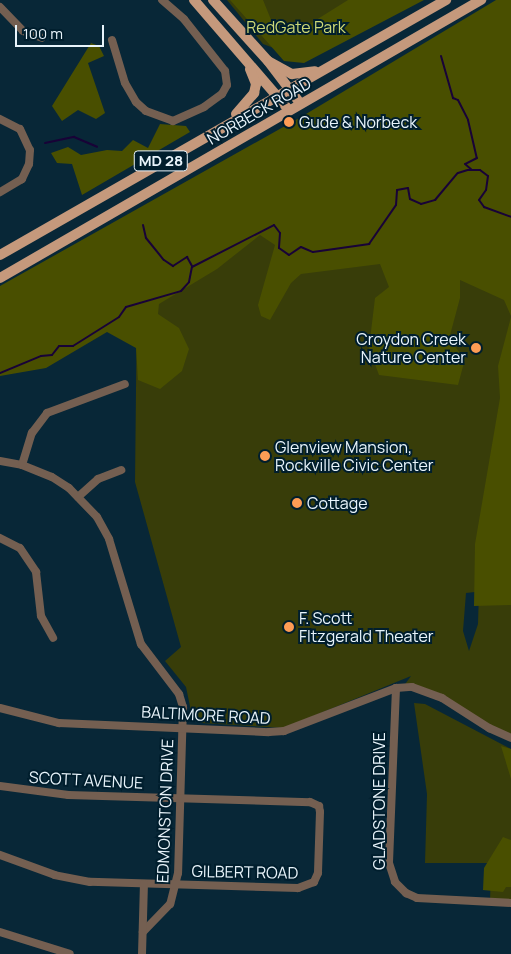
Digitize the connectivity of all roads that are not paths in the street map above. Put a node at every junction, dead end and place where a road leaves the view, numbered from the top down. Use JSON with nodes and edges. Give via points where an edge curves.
{"nodes":[{"id":1,"x":162,"y":0,"type":"edge"},
{"id":2,"x":194,"y":0,"type":"edge"},
{"id":3,"x":213,"y":0,"type":"edge"},
{"id":4,"x":446,"y":0,"type":"edge"},
{"id":5,"x":481,"y":0,"type":"edge"},
{"id":6,"x":0,"y":7,"type":"edge"},
{"id":7,"x":42,"y":38,"type":"dead end"},
{"id":8,"x":112,"y":40,"type":"dead end"},
{"id":9,"x":241,"y":54,"type":"junction"},
{"id":10,"x":268,"y":61,"type":"junction"},
{"id":11,"x":323,"y":70,"type":"junction"},
{"id":12,"x":289,"y":89,"type":"junction"},
{"id":13,"x":277,"y":96,"type":"junction"},
{"id":14,"x":300,"y":103,"type":"junction"},
{"id":15,"x":289,"y":110,"type":"junction"},
{"id":16,"x":0,"y":119,"type":"edge"},
{"id":17,"x":220,"y":127,"type":"junction"},
{"id":18,"x":0,"y":192,"type":"edge"},
{"id":19,"x":0,"y":255,"type":"edge"},
{"id":20,"x":0,"y":278,"type":"edge"},
{"id":21,"x":125,"y":384,"type":"dead end"},
{"id":22,"x":0,"y":461,"type":"edge"},
{"id":23,"x":22,"y":465,"type":"junction"},
{"id":24,"x":121,"y":470,"type":"dead end"},
{"id":25,"x":78,"y":497,"type":"junction"},
{"id":26,"x":0,"y":538,"type":"edge"},
{"id":27,"x":53,"y":638,"type":"dead end"},
{"id":28,"x":396,"y":688,"type":"junction"},
{"id":29,"x":0,"y":708,"type":"edge"},
{"id":30,"x":182,"y":726,"type":"junction"},
{"id":31,"x":511,"y":738,"type":"edge"},
{"id":32,"x":0,"y":786,"type":"edge"},
{"id":33,"x":181,"y":799,"type":"junction"},
{"id":34,"x":0,"y":855,"type":"edge"},
{"id":35,"x":314,"y":882,"type":"joint"},
{"id":36,"x":144,"y":884,"type":"junction"},
{"id":37,"x":177,"y":884,"type":"junction"},
{"id":38,"x":511,"y":903,"type":"edge"},
{"id":39,"x":0,"y":932,"type":"edge"},
{"id":40,"x":143,"y":932,"type":"junction"},
{"id":41,"x":70,"y":954,"type":"edge"},
{"id":42,"x":142,"y":954,"type":"edge"}],
"edges":[{"from":1,"to":8,"type":"street","via":[[184,19],[225,72],[226,85],[222,94],[204,107],[173,121],[146,111],[136,102],[125,83]]},
{"from":2,"to":9,"type":"main road"},
{"from":3,"to":10,"type":"main road"},
{"from":4,"to":11,"type":"main road","name":"NORBECK ROAD","number":"MD 28"},
{"from":5,"to":14,"type":"main road","name":"NORBECK ROAD","number":"MD 28"},
{"from":6,"to":7,"type":"street","via":[[23,31]]},
{"from":9,"to":13,"type":"main road"},
{"from":9,"to":17,"type":"main road","via":[[254,76],[256,88],[250,101]]},
{"from":10,"to":11,"type":"main road","via":[[292,74]]},
{"from":10,"to":12,"type":"main road"},
{"from":11,"to":12,"type":"main road","name":"NORBECK ROAD","number":"MD 28"},
{"from":12,"to":13,"type":"main road","name":"NORBECK ROAD","number":"MD 28"},
{"from":12,"to":14,"type":"main road"},
{"from":13,"to":15,"type":"main road"},
{"from":13,"to":17,"type":"main road","name":"NORBECK ROAD","number":"MD 28"},
{"from":14,"to":15,"type":"main road","name":"NORBECK ROAD","number":"MD 28"},
{"from":15,"to":20,"type":"main road","name":"NORBECK ROAD","number":"MD 28"},
{"from":16,"to":18,"type":"street","via":[[15,125],[26,139],[30,164],[22,179]]},
{"from":17,"to":19,"type":"main road","name":"NORBECK ROAD","number":"MD 28"},
{"from":21,"to":23,"type":"street","via":[[47,413],[32,433]]},
{"from":22,"to":23,"type":"street","name":"EDMONSTON DRIVE"},
{"from":23,"to":25,"type":"street","name":"EDMONSTON DRIVE","via":[[52,477]]},
{"from":24,"to":25,"type":"street","via":[[98,479]]},
{"from":25,"to":30,"type":"street","name":"EDMONSTON DRIVE","via":[[97,517],[109,539],[141,644],[180,694]]},
{"from":26,"to":27,"type":"street","via":[[20,548],[36,572],[41,616]]},
{"from":28,"to":30,"type":"street","name":"BALTIMORE ROAD","via":[[284,731]]},
{"from":28,"to":31,"type":"street","name":"BALTIMORE ROAD","via":[[426,690]]},
{"from":28,"to":38,"type":"street","name":"GLADSTONE DRIVE","via":[[390,863],[395,882],[417,898]]},
{"from":29,"to":30,"type":"street","name":"BALTIMORE ROAD","via":[[60,723]]},
{"from":30,"to":33,"type":"street","name":"EDMONSTON DRIVE"},
{"from":32,"to":33,"type":"street","name":"SCOTT AVENUE","via":[[60,795]]},
{"from":33,"to":35,"type":"street","name":"SCOTT AVENUE","via":[[310,802],[319,806],[318,873]]},
{"from":33,"to":37,"type":"street","name":"EDMONSTON DRIVE"},
{"from":34,"to":36,"type":"street","name":"GILBERT ROAD","via":[[73,880]]},
{"from":35,"to":37,"type":"street","name":"GILBERT ROAD","via":[[298,888]]},
{"from":36,"to":37,"type":"street","name":"GILBERT ROAD"},
{"from":36,"to":40,"type":"street","name":"EDMONSTON DRIVE"},
{"from":37,"to":40,"type":"street","name":"EDMONSTON DRIVE","via":[[170,904]]},
{"from":39,"to":41,"type":"street"},
{"from":40,"to":42,"type":"street","name":"EDMONSTON DRIVE"}]}
